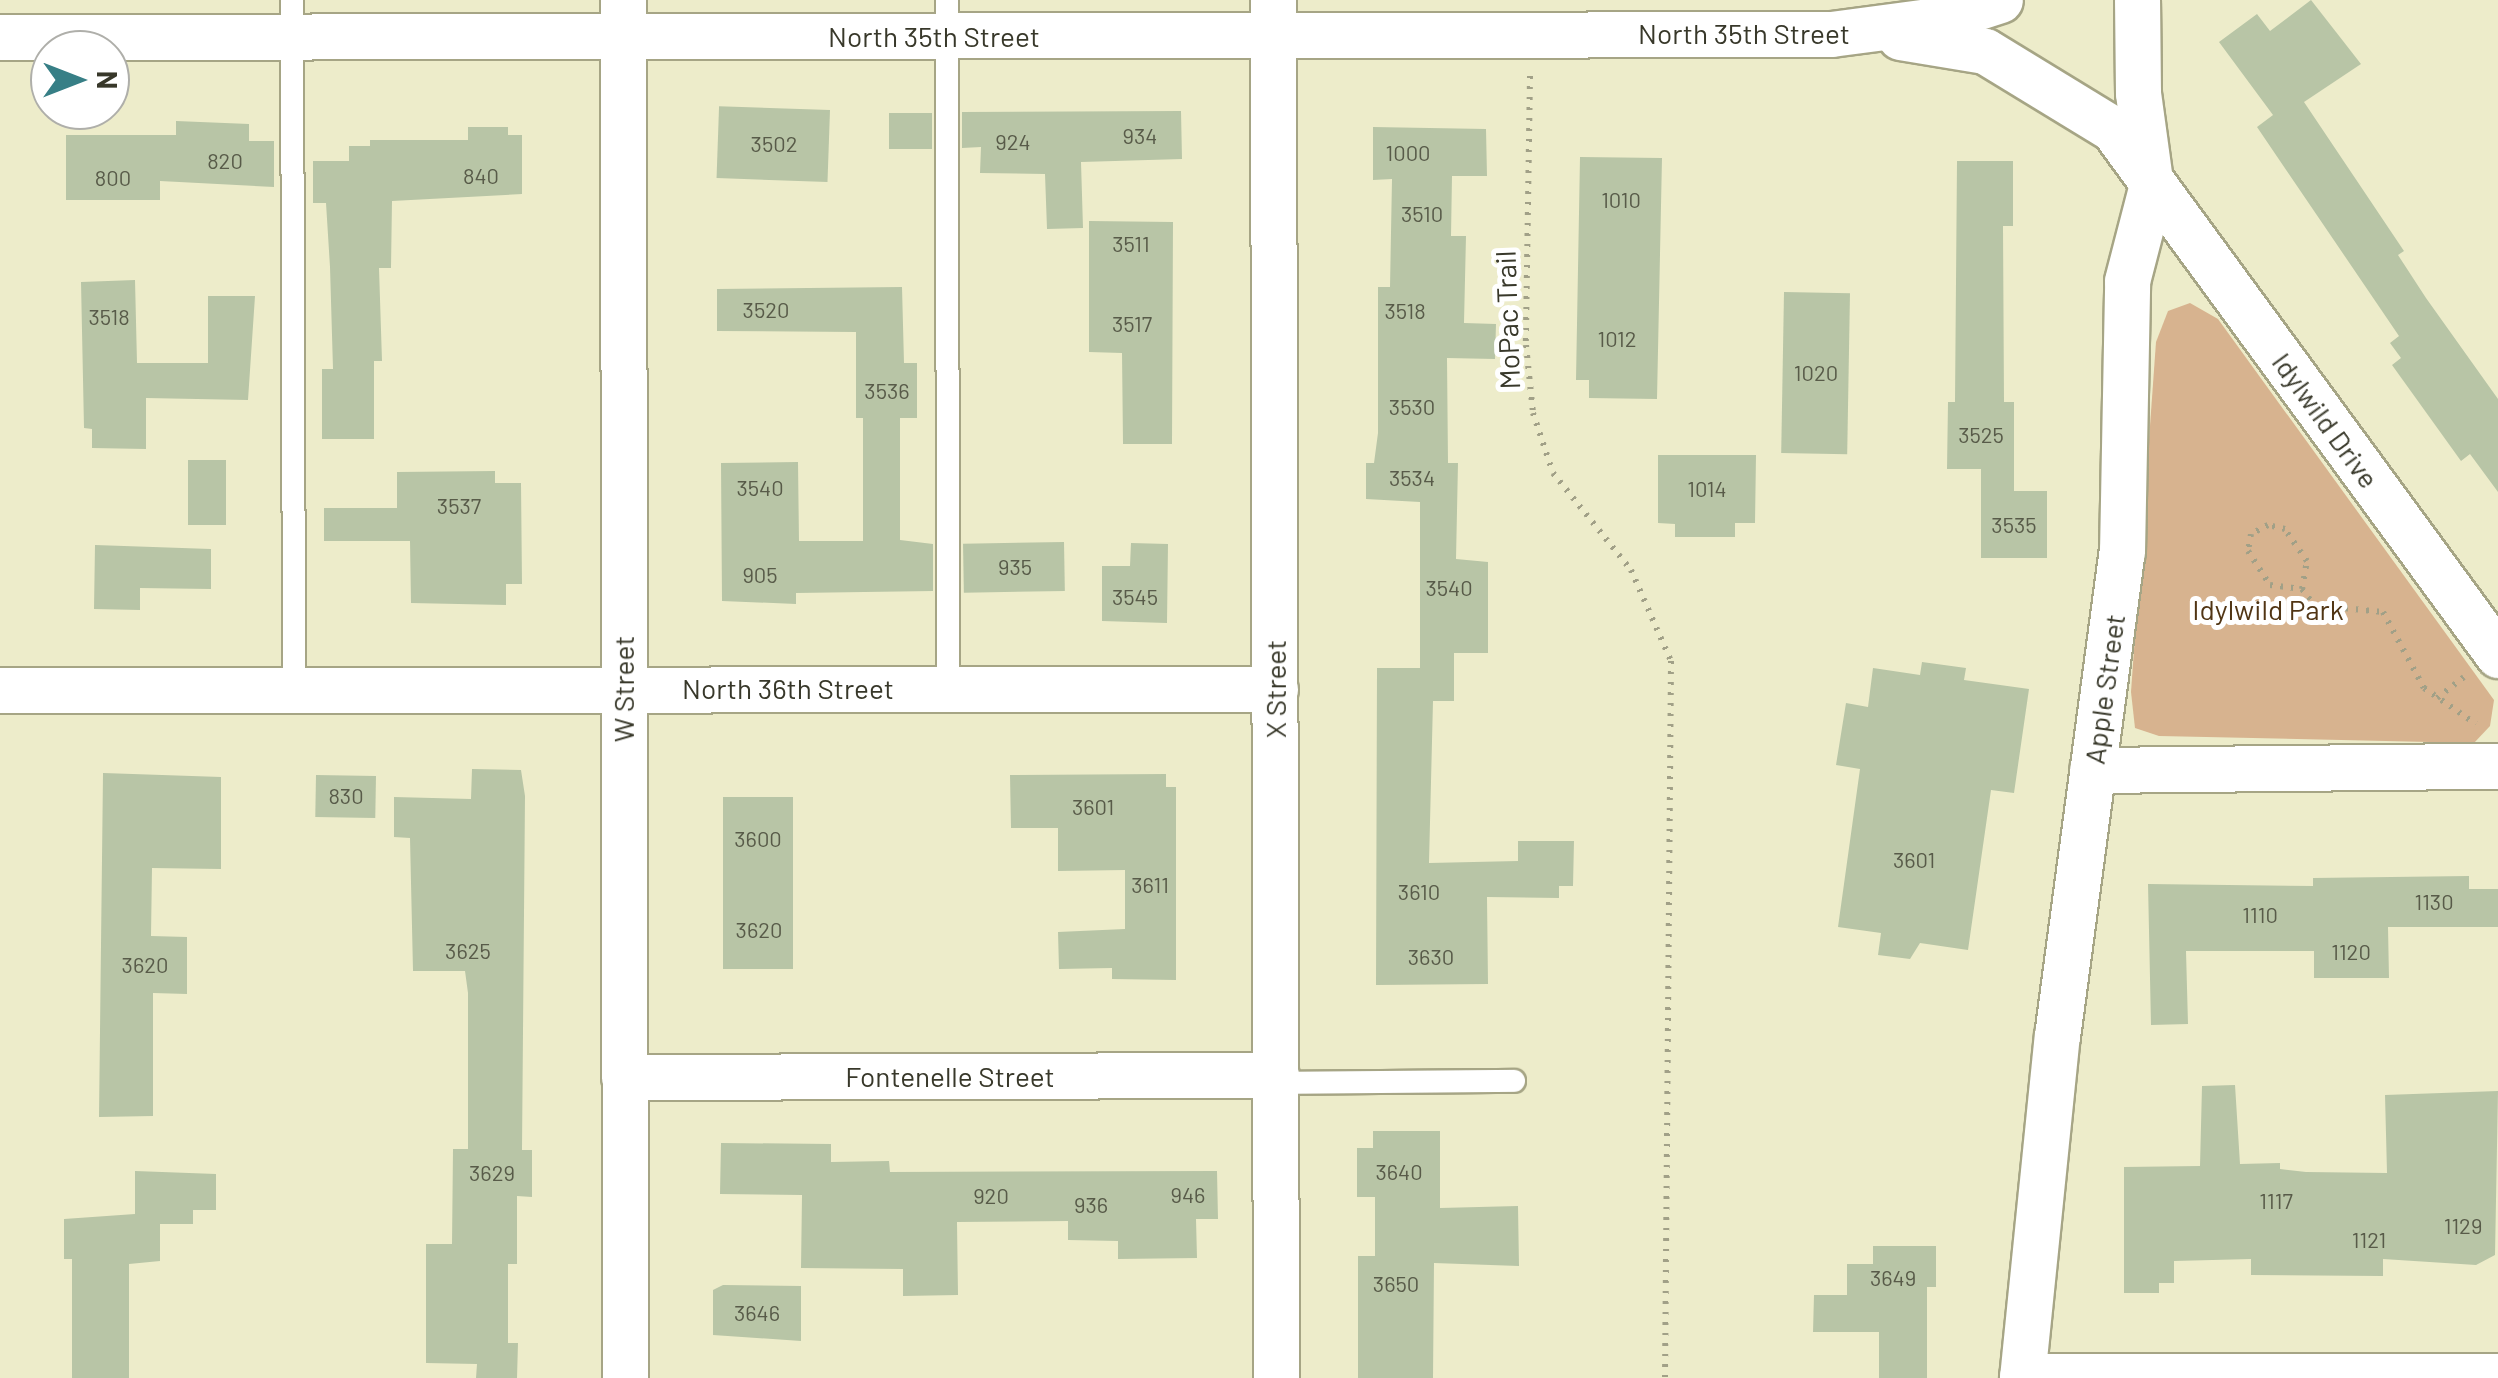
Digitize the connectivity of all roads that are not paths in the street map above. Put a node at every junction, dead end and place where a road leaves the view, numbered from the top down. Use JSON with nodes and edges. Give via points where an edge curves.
{"nodes":[{"id":1,"x":2000,"y":0,"type":"edge"},
{"id":2,"x":2137,"y":0,"type":"edge"},
{"id":3,"x":623,"y":18,"type":"edge"},
{"id":4,"x":947,"y":18,"type":"edge"},
{"id":5,"x":1273,"y":18,"type":"edge"},
{"id":6,"x":292,"y":19,"type":"edge"},
{"id":7,"x":1869,"y":32,"type":"junction"},
{"id":8,"x":0,"y":37,"type":"edge"},
{"id":9,"x":2152,"y":188,"type":"junction"},
{"id":10,"x":2487,"y":661,"type":"edge"},
{"id":11,"x":294,"y":687,"type":"junction"},
{"id":12,"x":623,"y":688,"type":"junction"},
{"id":13,"x":948,"y":688,"type":"junction"},
{"id":14,"x":1275,"y":689,"type":"junction"},
{"id":15,"x":0,"y":690,"type":"edge"},
{"id":16,"x":2494,"y":750,"type":"edge"},
{"id":17,"x":2092,"y":770,"type":"junction"},
{"id":18,"x":624,"y":1077,"type":"junction"},
{"id":19,"x":1276,"y":1079,"type":"junction"},
{"id":20,"x":1514,"y":1081,"type":"dead end"},
{"id":21,"x":2498,"y":1376,"type":"edge"},
{"id":22,"x":2022,"y":1377,"type":"edge"},
{"id":23,"x":625,"y":1378,"type":"edge"},
{"id":24,"x":1276,"y":1378,"type":"edge"}],
"edges":[{"from":1,"to":7,"type":"street","name":"North 35th Street"},
{"from":2,"to":9,"type":"street","name":"Apple Street","via":[[2138,93]]},
{"from":3,"to":4,"type":"street","name":"North 35th Street"},
{"from":3,"to":6,"type":"street","name":"North 35th Street"},
{"from":3,"to":12,"type":"street","name":"W Street"},
{"from":4,"to":5,"type":"street","name":"North 35th Street"},
{"from":4,"to":13,"type":"lane"},
{"from":5,"to":7,"type":"street","name":"North 35th Street"},
{"from":5,"to":14,"type":"street","name":"X Street"},
{"from":6,"to":8,"type":"street","name":"North 35th Street"},
{"from":6,"to":11,"type":"lane"},
{"from":7,"to":9,"type":"street","name":"North 35th Street","via":[[1985,51],[2020,69],[2113,129]]},
{"from":9,"to":10,"type":"street","name":"Idylwild Drive"},
{"from":9,"to":17,"type":"street","name":"Apple Street","via":[[2127,281],[2122,552]]},
{"from":11,"to":12,"type":"street","name":"North 36th Street"},
{"from":11,"to":15,"type":"street","name":"North 36th Street"},
{"from":12,"to":13,"type":"street","name":"North 36th Street"},
{"from":12,"to":18,"type":"street","name":"W Street"},
{"from":13,"to":14,"type":"street","name":"North 36th Street"},
{"from":14,"to":19,"type":"street","name":"X Street"},
{"from":16,"to":17,"type":"street"},
{"from":17,"to":22,"type":"street","name":"Apple Street","via":[[2056,1036]]},
{"from":18,"to":19,"type":"street","name":"Fontenelle Street"},
{"from":18,"to":23,"type":"street","name":"W Street"},
{"from":19,"to":20,"type":"lane"},
{"from":19,"to":24,"type":"street","name":"X Street"},
{"from":21,"to":22,"type":"street"}]}
